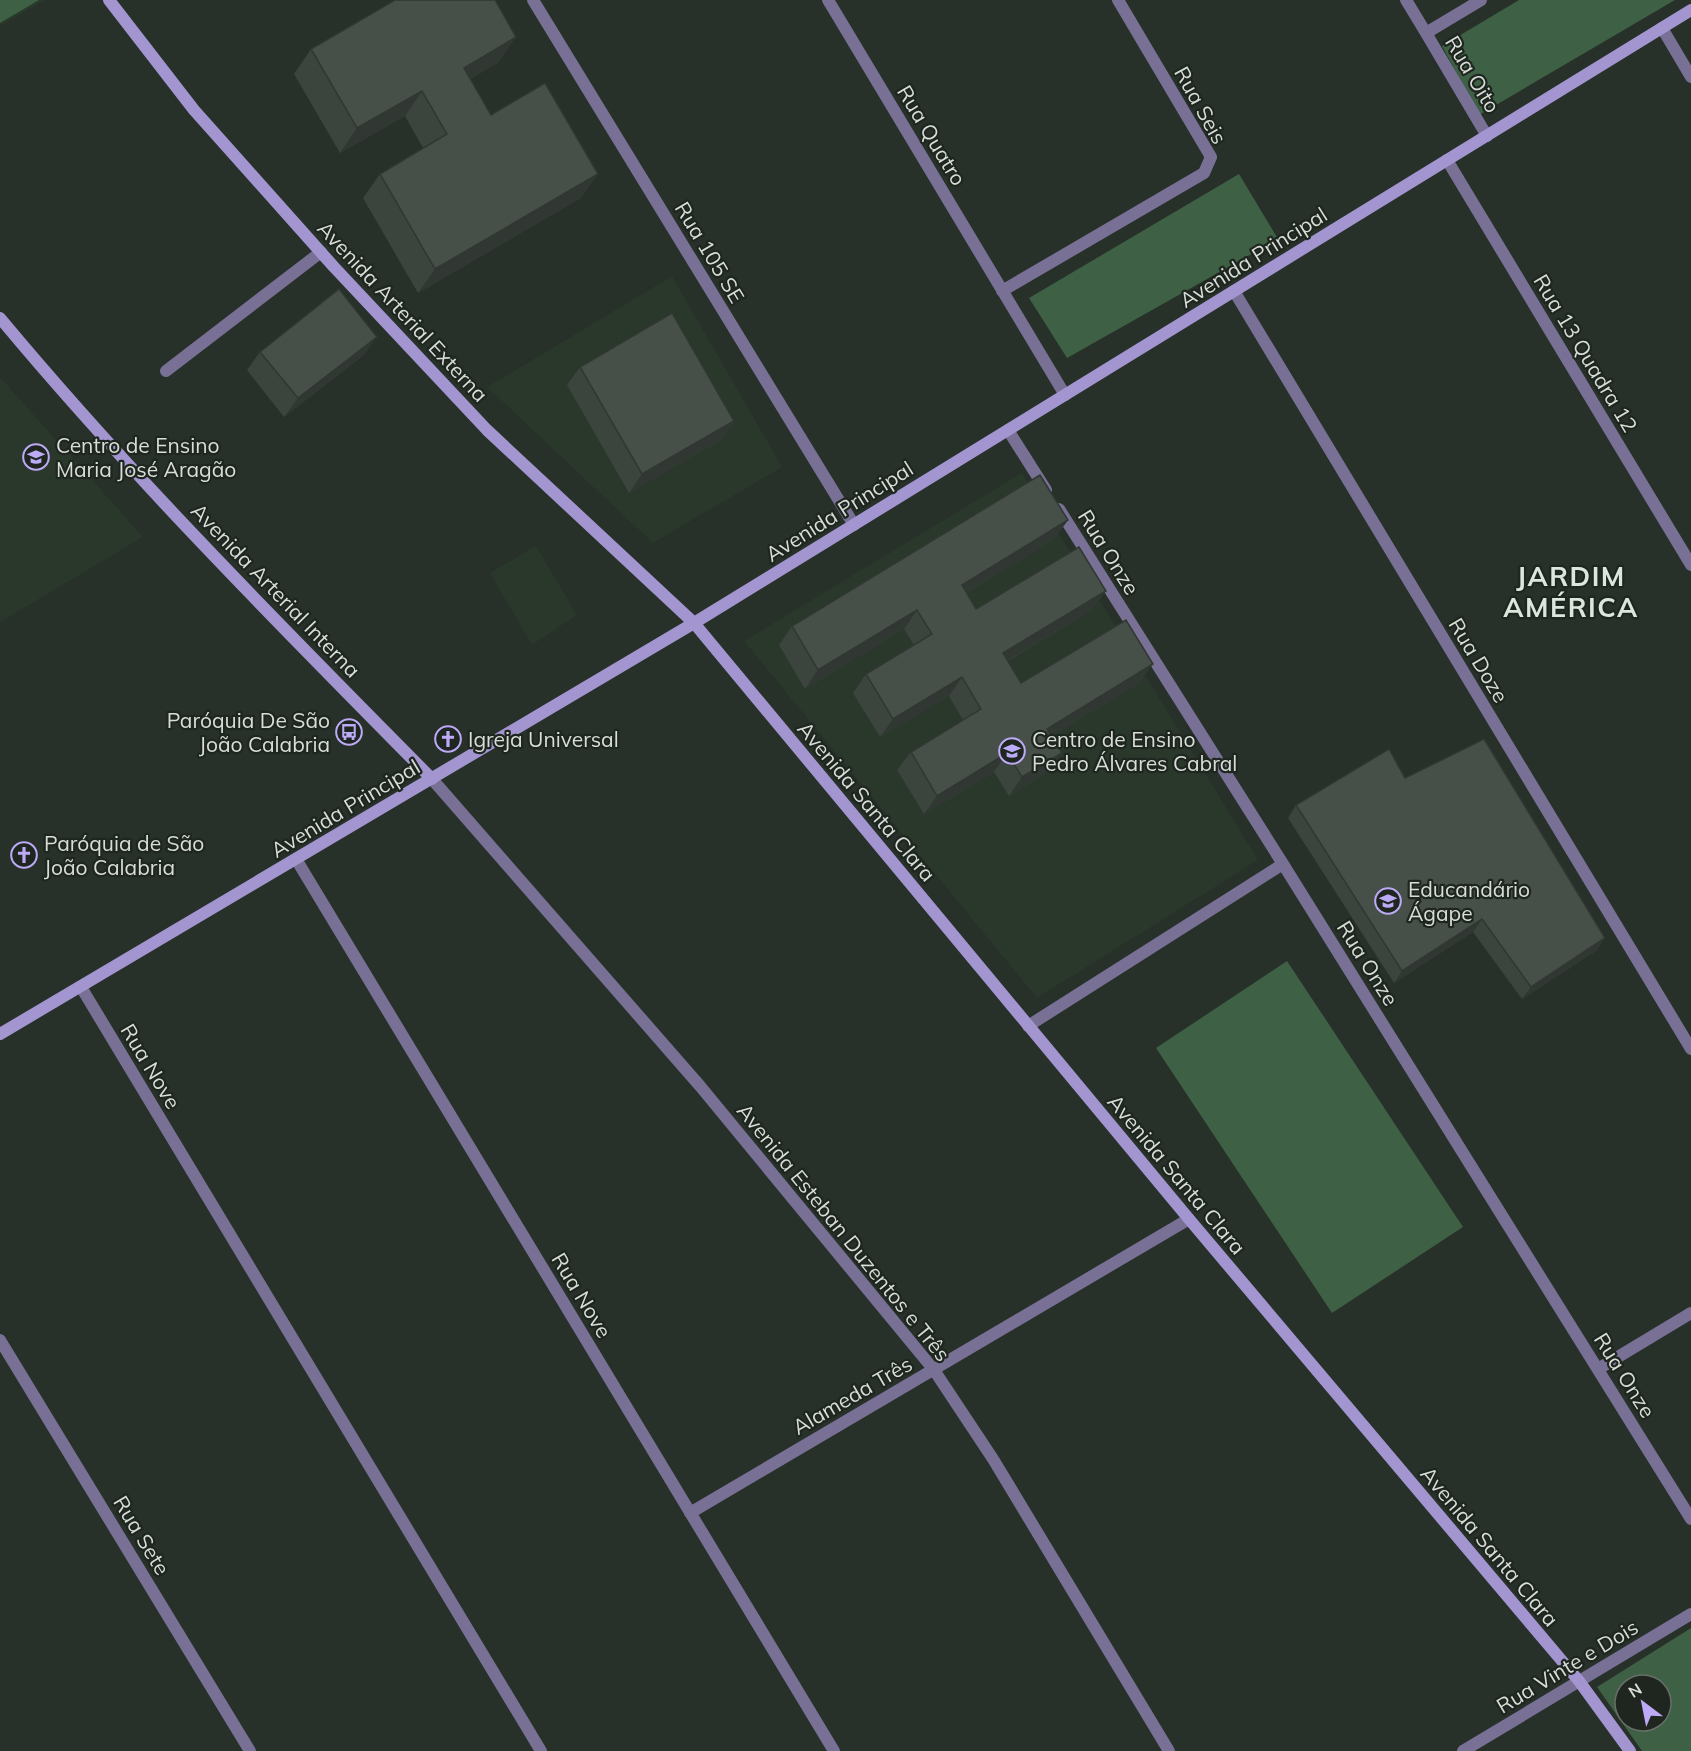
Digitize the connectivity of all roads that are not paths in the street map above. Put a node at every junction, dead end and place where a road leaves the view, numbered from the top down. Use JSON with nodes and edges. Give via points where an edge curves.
{"nodes":[{"id":1,"x":109,"y":0,"type":"edge"},
{"id":2,"x":533,"y":0,"type":"edge"},
{"id":3,"x":828,"y":0,"type":"edge"},
{"id":4,"x":1118,"y":0,"type":"edge"},
{"id":5,"x":1406,"y":0,"type":"edge"},
{"id":6,"x":1481,"y":0,"type":"edge"},
{"id":7,"x":1691,"y":10,"type":"edge"},
{"id":8,"x":1662,"y":28,"type":"junction"},
{"id":9,"x":1426,"y":33,"type":"junction"},
{"id":10,"x":1691,"y":77,"type":"edge"},
{"id":11,"x":1487,"y":136,"type":"junction"},
{"id":12,"x":1447,"y":160,"type":"junction"},
{"id":13,"x":321,"y":252,"type":"junction"},
{"id":14,"x":1002,"y":291,"type":"junction"},
{"id":15,"x":1234,"y":291,"type":"junction"},
{"id":16,"x":0,"y":318,"type":"edge"},
{"id":17,"x":166,"y":371,"type":"dead end"},
{"id":18,"x":1065,"y":395,"type":"junction"},
{"id":19,"x":1008,"y":430,"type":"junction"},
{"id":20,"x":854,"y":525,"type":"junction"},
{"id":21,"x":1691,"y":565,"type":"edge"},
{"id":22,"x":694,"y":623,"type":"junction"},
{"id":23,"x":432,"y":779,"type":"junction"},
{"id":24,"x":296,"y":860,"type":"junction"},
{"id":25,"x":1283,"y":864,"type":"junction"},
{"id":26,"x":81,"y":987,"type":"junction"},
{"id":27,"x":1028,"y":1026,"type":"junction"},
{"id":28,"x":0,"y":1034,"type":"edge"},
{"id":29,"x":1691,"y":1049,"type":"edge"},
{"id":30,"x":1189,"y":1220,"type":"junction"},
{"id":31,"x":1691,"y":1313,"type":"edge"},
{"id":32,"x":0,"y":1340,"type":"edge"},
{"id":33,"x":1598,"y":1369,"type":"junction"},
{"id":34,"x":933,"y":1370,"type":"junction"},
{"id":35,"x":690,"y":1513,"type":"junction"},
{"id":36,"x":1691,"y":1519,"type":"edge"},
{"id":37,"x":1691,"y":1614,"type":"edge"},
{"id":38,"x":1580,"y":1681,"type":"junction"},
{"id":39,"x":250,"y":1751,"type":"edge"},
{"id":40,"x":541,"y":1751,"type":"edge"},
{"id":41,"x":834,"y":1751,"type":"edge"},
{"id":42,"x":1169,"y":1751,"type":"edge"},
{"id":43,"x":1463,"y":1751,"type":"edge"},
{"id":44,"x":1630,"y":1751,"type":"edge"}],
"edges":[{"from":1,"to":13,"type":"main road","name":"Avenida Arterial Externa","via":[[194,110]]},
{"from":2,"to":20,"type":"street","name":"Rua 105 SE"},
{"from":3,"to":14,"type":"street","name":"Rua Quatro"},
{"from":4,"to":14,"type":"street","name":"Rua Seis","via":[[1211,157],[1204,173]]},
{"from":5,"to":9,"type":"street","name":"Rua Oito"},
{"from":6,"to":9,"type":"street","name":"Rua Oito"},
{"from":7,"to":8,"type":"main road","name":"Avenida Principal"},
{"from":8,"to":10,"type":"street"},
{"from":8,"to":11,"type":"main road","name":"Avenida Principal"},
{"from":9,"to":11,"type":"street","name":"Rua Oito"},
{"from":11,"to":12,"type":"main road","name":"Avenida Principal"},
{"from":12,"to":15,"type":"main road","name":"Avenida Principal"},
{"from":12,"to":21,"type":"street","name":"Rua 13 Quadra 12"},
{"from":13,"to":17,"type":"street"},
{"from":13,"to":22,"type":"main road","name":"Avenida Arterial Externa","via":[[487,430]]},
{"from":14,"to":18,"type":"street","name":"Rua Quatro"},
{"from":15,"to":18,"type":"main road","name":"Avenida Principal"},
{"from":15,"to":29,"type":"street","name":"Rua Doze"},
{"from":16,"to":23,"type":"main road","name":"Avenida Arterial Interna","via":[[60,390],[229,572]]},
{"from":18,"to":19,"type":"main road","name":"Avenida Principal"},
{"from":19,"to":20,"type":"main road","name":"Avenida Principal"},
{"from":19,"to":25,"type":"street","name":"Rua Onze"},
{"from":20,"to":22,"type":"main road","name":"Avenida Principal"},
{"from":22,"to":23,"type":"main road","name":"Avenida Principal"},
{"from":22,"to":27,"type":"main road","name":"Avenida Santa Clara"},
{"from":23,"to":24,"type":"main road","name":"Avenida Principal"},
{"from":23,"to":34,"type":"street","name":"Avenida Esteban Duzentos e Três","via":[[700,1086]]},
{"from":24,"to":26,"type":"main road","name":"Avenida Principal"},
{"from":24,"to":35,"type":"street","name":"Rua Nove"},
{"from":25,"to":27,"type":"street"},
{"from":25,"to":33,"type":"street","name":"Rua Onze"},
{"from":26,"to":28,"type":"main road","name":"Avenida Principal"},
{"from":26,"to":40,"type":"street","name":"Rua Nove"},
{"from":27,"to":30,"type":"main road","name":"Avenida Santa Clara"},
{"from":30,"to":34,"type":"street","name":"Alameda Três"},
{"from":30,"to":38,"type":"main road","name":"Avenida Santa Clara"},
{"from":31,"to":33,"type":"street"},
{"from":32,"to":39,"type":"street","name":"Rua Sete"},
{"from":33,"to":36,"type":"street","name":"Rua Onze"},
{"from":34,"to":35,"type":"street","name":"Alameda Três"},
{"from":34,"to":42,"type":"street","name":"Avenida Esteban Duzentos e Três","via":[[993,1459]]},
{"from":35,"to":41,"type":"street","name":"Rua Nove"},
{"from":37,"to":38,"type":"street","name":"Rua Vinte e Dois"},
{"from":38,"to":43,"type":"street","name":"Rua Vinte e Dois"},
{"from":38,"to":44,"type":"main road","name":"Avenida Santa Clara"}]}
